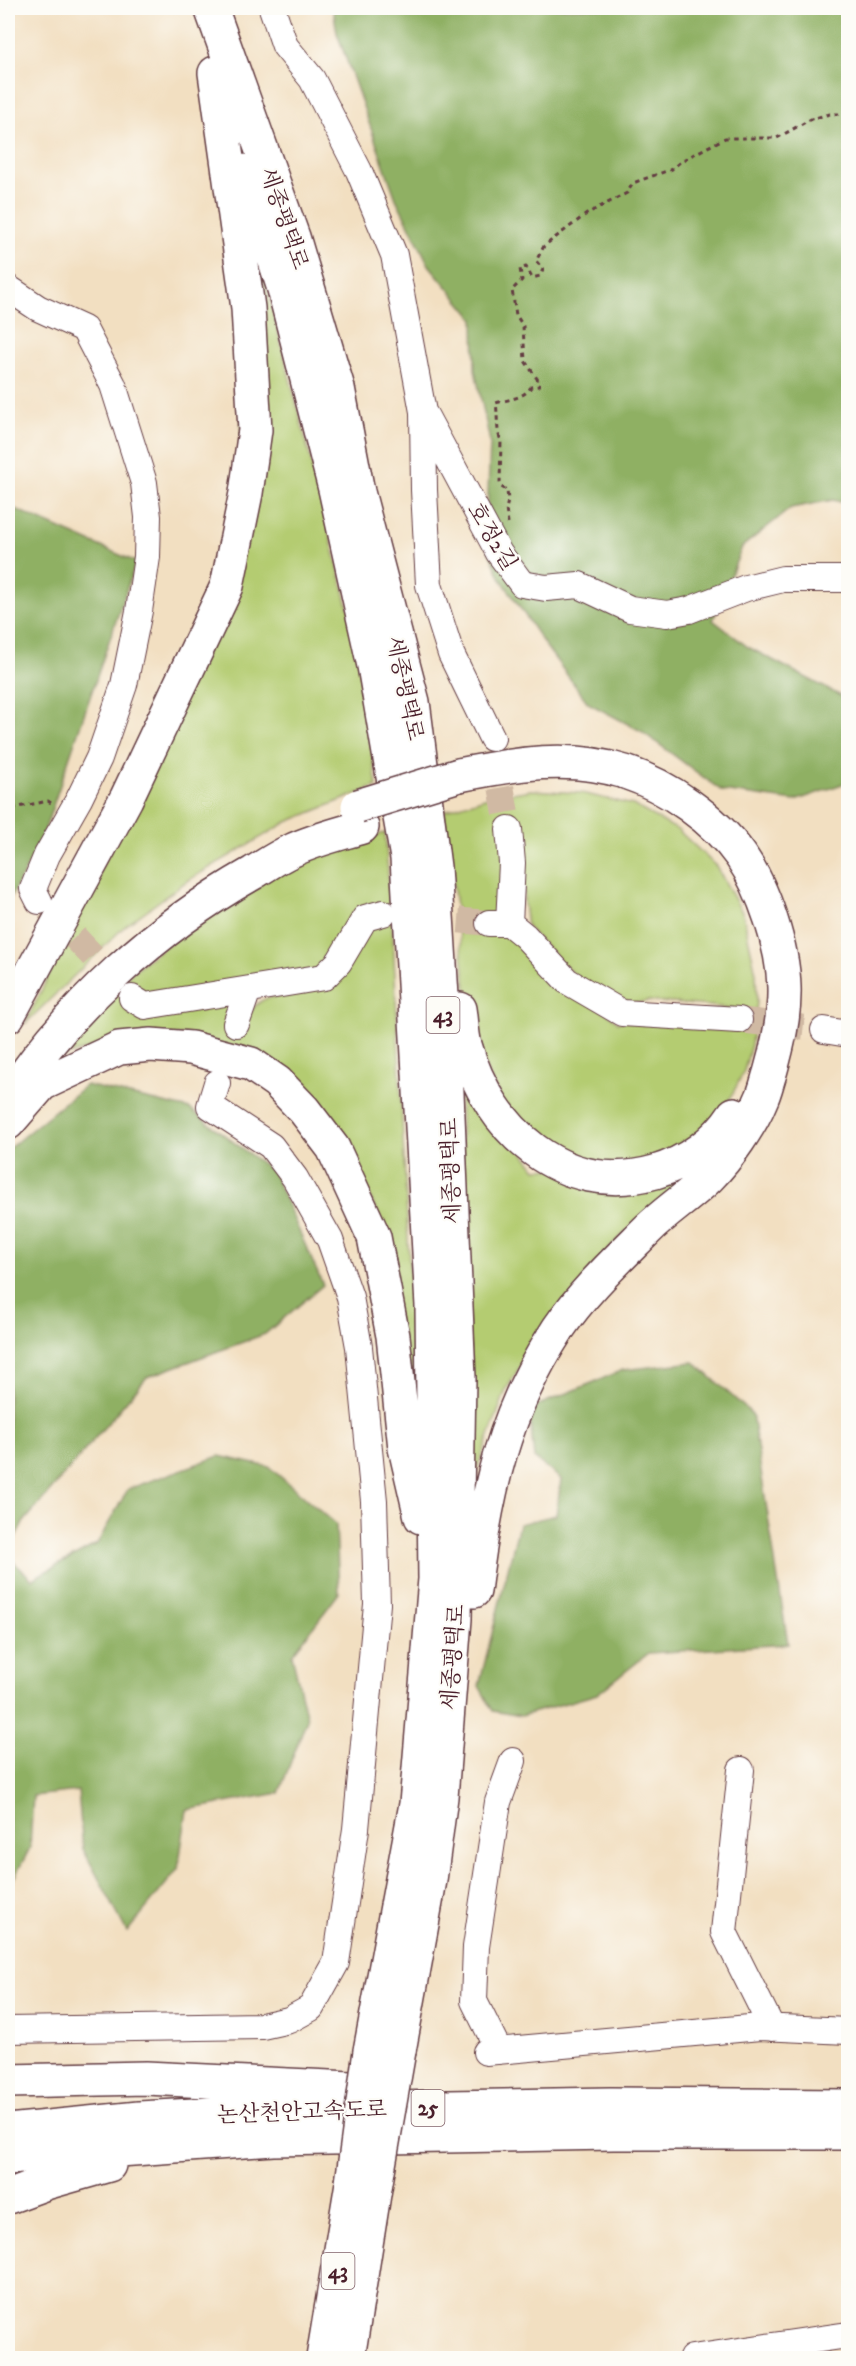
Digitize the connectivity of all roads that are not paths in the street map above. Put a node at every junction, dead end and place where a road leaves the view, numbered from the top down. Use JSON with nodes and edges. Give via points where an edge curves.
{"nodes":[{"id":1,"x":189,"y":8,"type":"edge"},
{"id":2,"x":210,"y":8,"type":"edge"},
{"id":3,"x":272,"y":8,"type":"edge"},
{"id":4,"x":215,"y":73,"type":"junction"},
{"id":5,"x":8,"y":288,"type":"edge"},
{"id":6,"x":423,"y":412,"type":"junction"},
{"id":7,"x":849,"y":579,"type":"edge"},
{"id":8,"x":492,"y":738,"type":"tunnel mouth"},
{"id":9,"x":460,"y":786,"type":"junction"},
{"id":10,"x":360,"y":817,"type":"junction"},
{"id":11,"x":509,"y":829,"type":"tunnel mouth"},
{"id":12,"x":434,"y":867,"type":"junction"},
{"id":13,"x":39,"y":901,"type":"tunnel mouth"},
{"id":14,"x":383,"y":913,"type":"dead end"},
{"id":15,"x":248,"y":990,"type":"junction"},
{"id":16,"x":132,"y":998,"type":"tunnel mouth"},
{"id":17,"x":8,"y":1016,"type":"edge"},
{"id":18,"x":739,"y":1020,"type":"tunnel mouth"},
{"id":19,"x":236,"y":1024,"type":"dead end"},
{"id":20,"x":824,"y":1030,"type":"tunnel mouth"},
{"id":21,"x":849,"y":1034,"type":"edge"},
{"id":22,"x":8,"y":1065,"type":"edge"},
{"id":23,"x":217,"y":1083,"type":"dead end"},
{"id":24,"x":8,"y":1099,"type":"edge"},
{"id":25,"x":8,"y":1123,"type":"edge"},
{"id":26,"x":435,"y":1579,"type":"junction"},
{"id":27,"x":513,"y":1761,"type":"dead end"},
{"id":28,"x":741,"y":1770,"type":"dead end"},
{"id":29,"x":441,"y":1797,"type":"junction"},
{"id":30,"x":772,"y":2028,"type":"junction"},
{"id":31,"x":8,"y":2030,"type":"edge"},
{"id":32,"x":849,"y":2031,"type":"edge"},
{"id":33,"x":385,"y":2051,"type":"junction"},
{"id":34,"x":8,"y":2081,"type":"edge"},
{"id":35,"x":610,"y":2104,"type":"junction"},
{"id":36,"x":849,"y":2106,"type":"edge"},
{"id":37,"x":8,"y":2131,"type":"edge"},
{"id":38,"x":849,"y":2133,"type":"edge"},
{"id":39,"x":273,"y":2139,"type":"junction"},
{"id":40,"x":8,"y":2158,"type":"edge"},
{"id":41,"x":364,"y":2185,"type":"junction"},
{"id":42,"x":8,"y":2197,"type":"edge"},
{"id":43,"x":849,"y":2335,"type":"edge"},
{"id":44,"x":323,"y":2358,"type":"edge"},
{"id":45,"x":348,"y":2358,"type":"edge"},
{"id":46,"x":692,"y":2358,"type":"edge"}],
"edges":[{"from":1,"to":4,"type":"highway","name":"세종평택로","number":"43"},
{"from":2,"to":12,"type":"highway","name":"세종평택로","number":"43","via":[[293,237],[338,388],[358,492],[413,702]]},
{"from":3,"to":6,"type":"street","via":[[285,46],[312,79],[359,171],[394,255]]},
{"from":4,"to":17,"type":"highway","via":[[248,308],[255,430],[226,585],[126,799]]},
{"from":4,"to":26,"type":"highway","name":"세종평택로","number":"43","via":[[284,289],[335,489],[374,666],[407,858],[432,1306]]},
{"from":5,"to":13,"type":"street","via":[[38,308],[84,329],[113,385],[144,483],[148,517],[147,557],[124,685],[99,758],[33,889]]},
{"from":6,"to":7,"type":"street","name":"호정2길","via":[[499,553],[522,584],[546,588],[579,585],[630,609],[667,614],[783,579]]},
{"from":6,"to":8,"type":"street","via":[[429,585],[451,654]]},
{"from":9,"to":10,"type":"highway","bridge":true},
{"from":9,"to":12,"type":"highway","via":[[564,779],[626,790],[690,825],[712,846],[729,869],[756,922],[769,992],[761,1058],[748,1092],[724,1129],[699,1151],[666,1169],[635,1178],[610,1179],[575,1172],[548,1160],[523,1142],[500,1118],[465,1045]]},
{"from":9,"to":29,"type":"highway","via":[[506,765],[584,763],[624,771],[674,794],[709,822],[741,856],[760,892],[779,944],[784,987],[779,1041],[761,1101],[737,1140],[710,1176],[654,1223],[596,1280],[559,1327],[523,1390],[499,1452],[482,1524],[463,1681]]},
{"from":10,"to":22,"type":"highway","via":[[288,833],[144,923],[99,964]]},
{"from":10,"to":24,"type":"highway","via":[[293,850],[174,922],[96,992],[27,1069]]},
{"from":11,"to":18,"type":"street","via":[[512,863],[499,923],[525,936],[567,981],[622,1013]]},
{"from":12,"to":29,"type":"highway","name":"세종평택로","number":"43","via":[[459,1378],[456,1619]]},
{"from":14,"to":15,"type":"street","via":[[365,918],[339,962],[324,977]]},
{"from":15,"to":16,"type":"street","via":[[145,1006]]},
{"from":15,"to":19,"type":"street"},
{"from":20,"to":21,"type":"street"},
{"from":23,"to":31,"type":"street","via":[[210,1106],[271,1146],[313,1208],[330,1240],[350,1297],[359,1347],[374,1501],[377,1604],[356,1829],[336,1963],[311,2008],[289,2020],[262,2026]]},
{"from":25,"to":26,"type":"highway","via":[[42,1084],[119,1048],[151,1045],[191,1048],[251,1064],[277,1082],[304,1110],[333,1148],[374,1237],[393,1336],[405,1448]]},
{"from":26,"to":33,"type":"highway","name":"세종평택로","number":"43","via":[[416,1804]]},
{"from":27,"to":30,"type":"street","via":[[498,1802],[476,1947],[474,2001],[492,2051]]},
{"from":28,"to":30,"type":"street","via":[[724,1932]]},
{"from":29,"to":33,"type":"highway","name":"세종평택로","number":"43","via":[[430,1880]]},
{"from":30,"to":32,"type":"street"},
{"from":33,"to":41,"type":"highway","name":"세종평택로","number":"43","bridge":true},
{"from":34,"to":35,"type":"highway","via":[[244,2081]]},
{"from":35,"to":36,"type":"highway","name":"논산천안고속도로","number":"25"},
{"from":35,"to":37,"type":"highway","name":"논산천안고속도로","number":"25","via":[[285,2110],[139,2118]]},
{"from":38,"to":39,"type":"highway","name":"논산천안고속도로","number":"25"},
{"from":39,"to":40,"type":"highway","name":"논산천안고속도로","number":"25"},
{"from":39,"to":42,"type":"highway","via":[[109,2165]]},
{"from":41,"to":44,"type":"highway","name":"세종평택로","number":"43"},
{"from":41,"to":45,"type":"highway","name":"세종평택로","number":"43"},
{"from":43,"to":46,"type":"street"}]}
